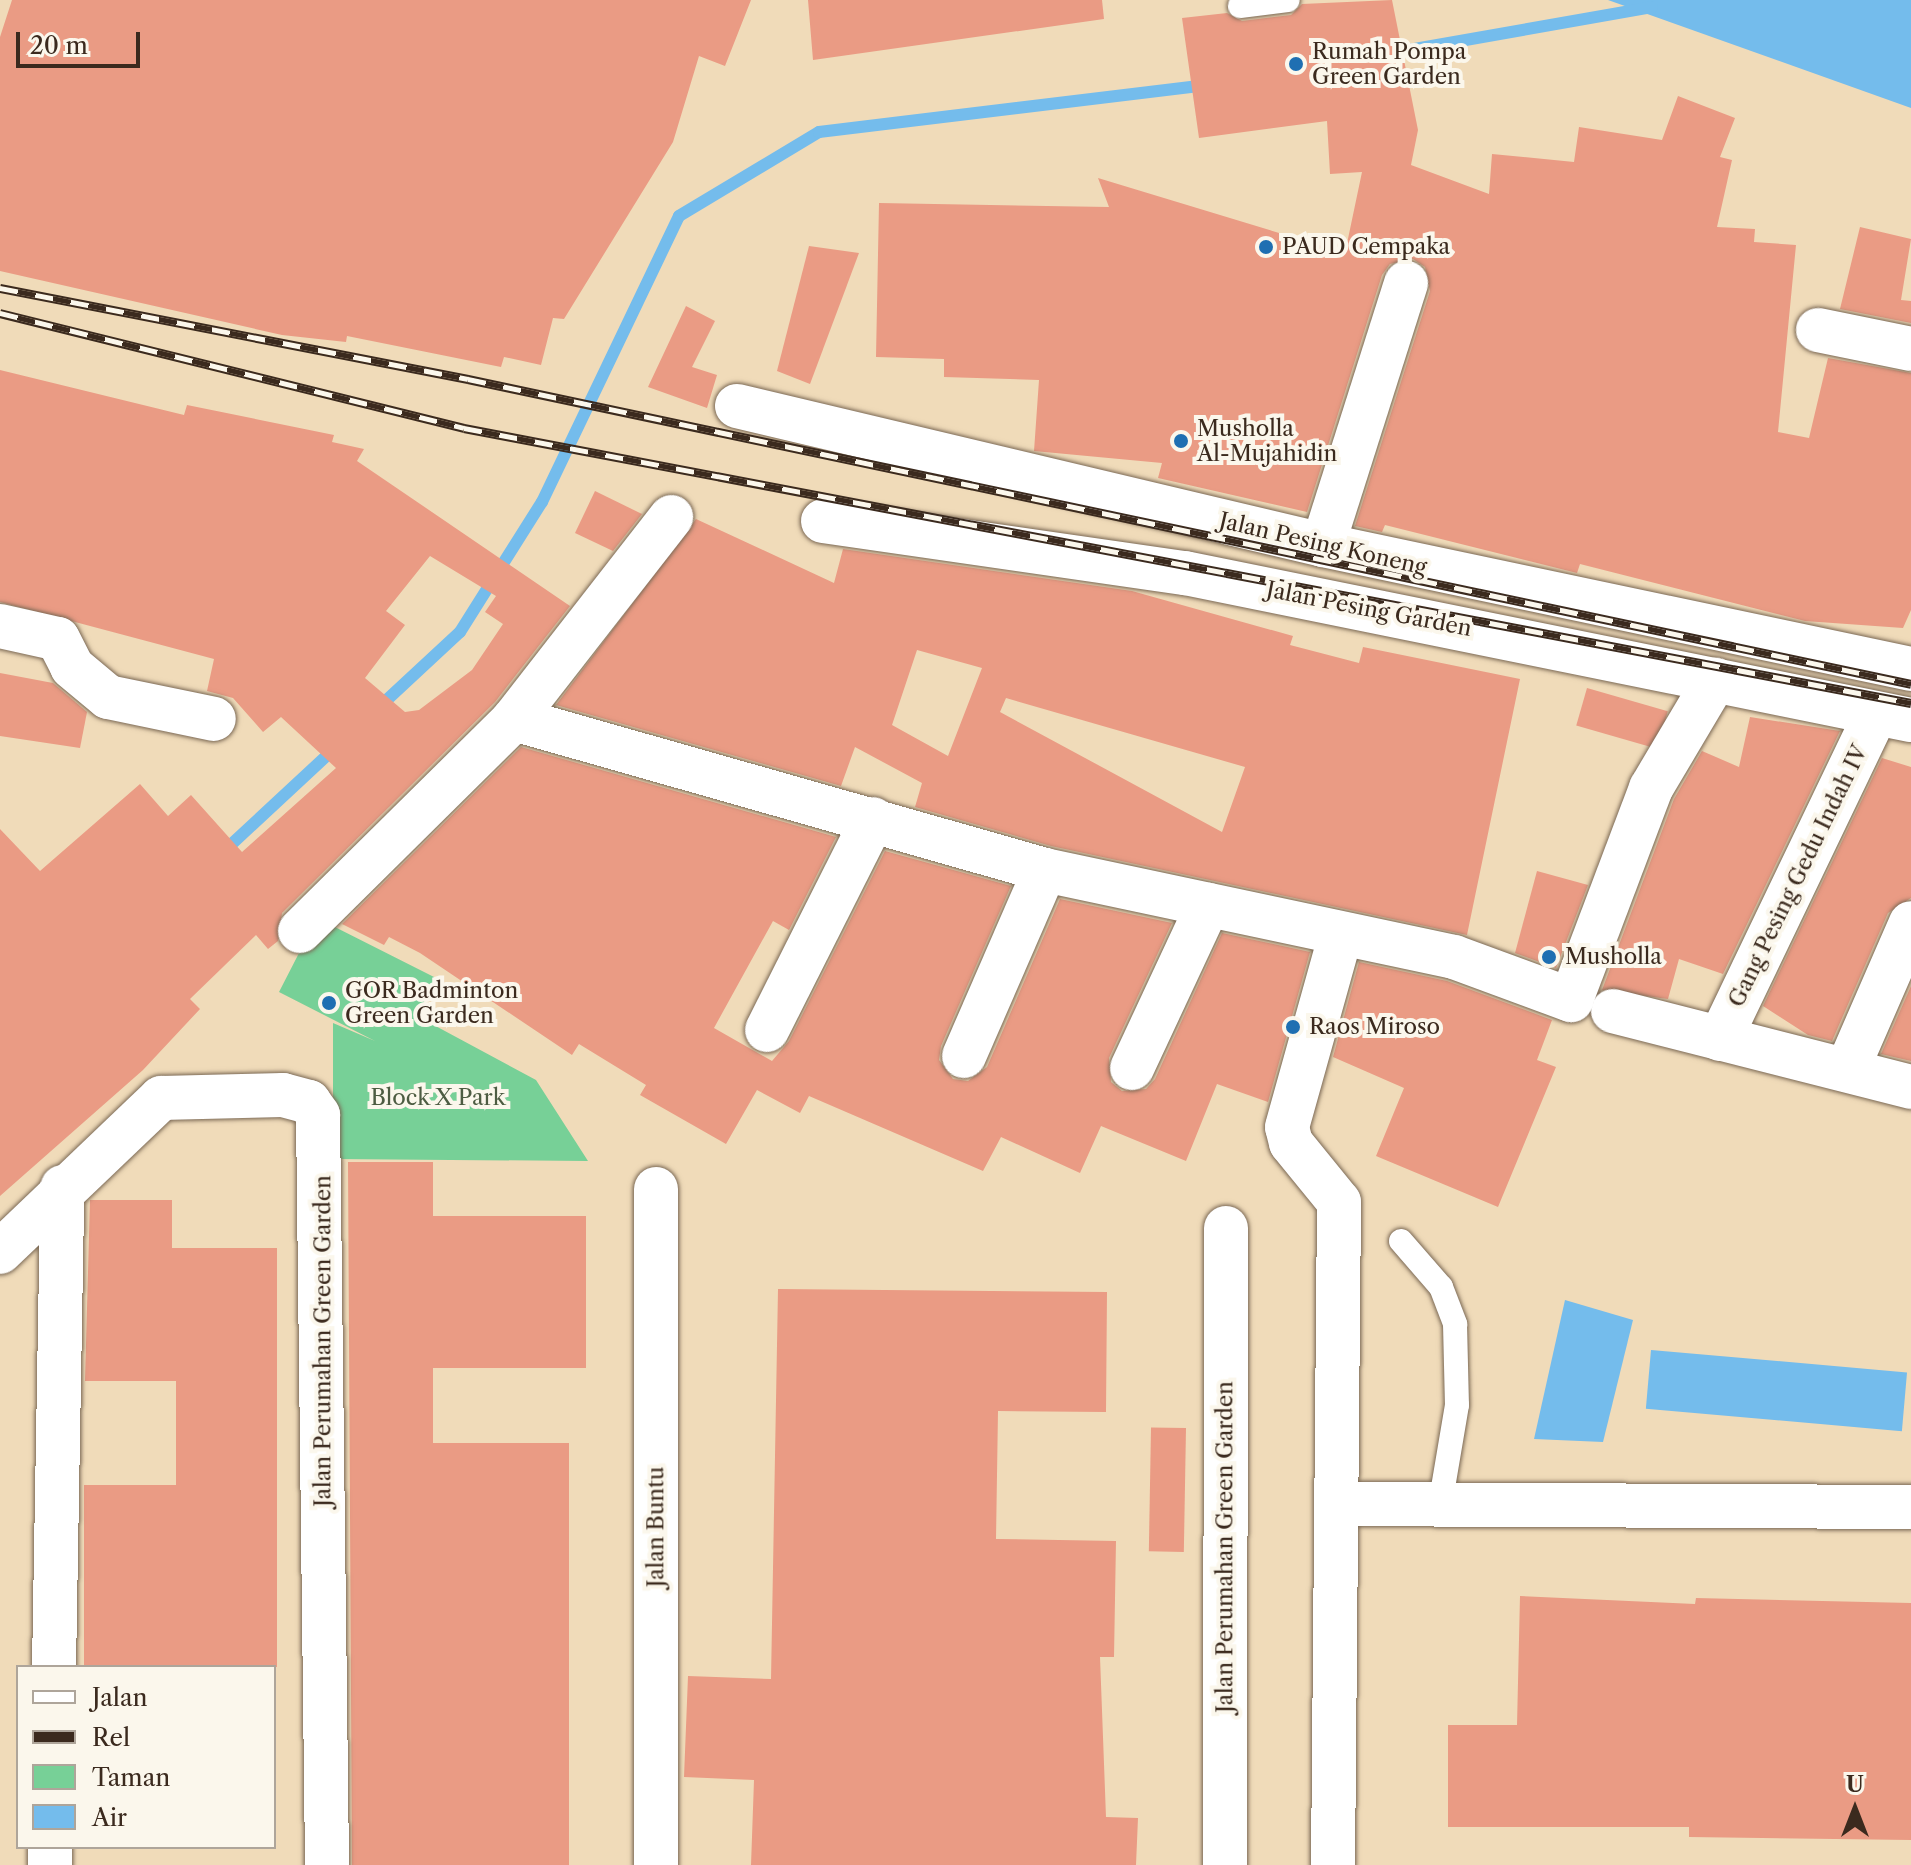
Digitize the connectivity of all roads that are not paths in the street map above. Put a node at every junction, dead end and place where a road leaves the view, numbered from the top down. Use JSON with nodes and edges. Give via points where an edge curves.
{"nodes":[{"id":1,"x":1288,"y":0,"type":"edge"},
{"id":2,"x":1240,"y":6,"type":"dead end"},
{"id":3,"x":1406,"y":283,"type":"dead end"},
{"id":4,"x":1818,"y":330,"type":"dead end"},
{"id":5,"x":1911,"y":349,"type":"edge"},
{"id":6,"x":737,"y":406,"type":"dead end"},
{"id":7,"x":671,"y":517,"type":"dead end"},
{"id":8,"x":823,"y":521,"type":"dead end"},
{"id":9,"x":1323,"y":545,"type":"junction"},
{"id":10,"x":0,"y":626,"type":"edge"},
{"id":11,"x":1910,"y":663,"type":"edge"},
{"id":12,"x":1715,"y":680,"type":"junction"},
{"id":13,"x":1893,"y":717,"type":"edge"},
{"id":14,"x":214,"y":719,"type":"dead end"},
{"id":15,"x":514,"y":719,"type":"junction"},
{"id":16,"x":873,"y":819,"type":"junction"},
{"id":17,"x":1045,"y":870,"type":"junction"},
{"id":18,"x":1208,"y":905,"type":"junction"},
{"id":19,"x":1911,"y":923,"type":"edge"},
{"id":20,"x":300,"y":931,"type":"dead end"},
{"id":21,"x":1341,"y":934,"type":"junction"},
{"id":22,"x":1613,"y":1011,"type":"dead end"},
{"id":23,"x":767,"y":1030,"type":"dead end"},
{"id":24,"x":1720,"y":1039,"type":"junction"},
{"id":25,"x":964,"y":1056,"type":"dead end"},
{"id":26,"x":1132,"y":1068,"type":"dead end"},
{"id":27,"x":1847,"y":1070,"type":"junction"},
{"id":28,"x":1911,"y":1087,"type":"edge"},
{"id":29,"x":62,"y":1187,"type":"junction"},
{"id":30,"x":656,"y":1189,"type":"dead end"},
{"id":31,"x":1226,"y":1228,"type":"dead end"},
{"id":32,"x":1401,"y":1241,"type":"dead end"},
{"id":33,"x":0,"y":1252,"type":"edge"},
{"id":34,"x":1337,"y":1504,"type":"junction"},
{"id":35,"x":1440,"y":1505,"type":"junction"},
{"id":36,"x":1911,"y":1507,"type":"edge"},
{"id":37,"x":54,"y":1665,"type":"edge"},
{"id":38,"x":327,"y":1865,"type":"edge"},
{"id":39,"x":656,"y":1865,"type":"edge"},
{"id":40,"x":1225,"y":1865,"type":"edge"},
{"id":41,"x":1333,"y":1865,"type":"edge"}],
"edges":[{"from":1,"to":2,"type":"lane"},
{"from":3,"to":9,"type":"street"},
{"from":4,"to":5,"type":"street"},
{"from":6,"to":9,"type":"street","name":"Jalan Pesing Koneng"},
{"from":7,"to":15,"type":"street"},
{"from":8,"to":12,"type":"street","name":"Jalan Pesing Garden","via":[[1185,573]]},
{"from":9,"to":11,"type":"street","name":"Jalan Pesing Koneng"},
{"from":10,"to":14,"type":"street","via":[[58,639],[72,667],[108,697]]},
{"from":12,"to":13,"type":"street","name":"Jalan Pesing Garden"},
{"from":12,"to":21,"type":"street","via":[[1651,788],[1571,1000],[1454,957]]},
{"from":13,"to":24,"type":"street","name":"Gang Pesing Gedu Indah IV"},
{"from":15,"to":16,"type":"street"},
{"from":15,"to":20,"type":"street"},
{"from":16,"to":17,"type":"street"},
{"from":16,"to":23,"type":"street"},
{"from":17,"to":18,"type":"street"},
{"from":17,"to":25,"type":"street"},
{"from":18,"to":21,"type":"street"},
{"from":18,"to":26,"type":"street"},
{"from":19,"to":27,"type":"street"},
{"from":21,"to":34,"type":"street","via":[[1287,1127],[1291,1143],[1339,1202]]},
{"from":22,"to":24,"type":"street"},
{"from":24,"to":27,"type":"street"},
{"from":27,"to":28,"type":"street"},
{"from":29,"to":33,"type":"street","name":"Jalan Perumahan Green Garden"},
{"from":29,"to":37,"type":"street"},
{"from":29,"to":38,"type":"street","name":"Jalan Perumahan Green Garden","via":[[161,1098],[283,1095],[309,1102],[318,1115]]},
{"from":30,"to":39,"type":"street","name":"Jalan Buntu"},
{"from":31,"to":40,"type":"street","name":"Jalan Perumahan Green Garden"},
{"from":32,"to":35,"type":"lane","via":[[1441,1287],[1455,1324],[1457,1405]]},
{"from":34,"to":35,"type":"street"},
{"from":34,"to":41,"type":"street"},
{"from":35,"to":36,"type":"street"}]}
